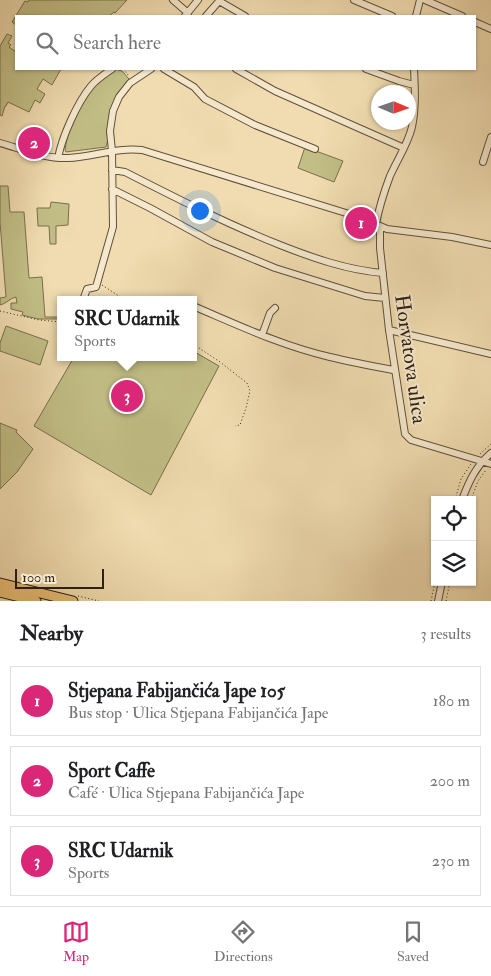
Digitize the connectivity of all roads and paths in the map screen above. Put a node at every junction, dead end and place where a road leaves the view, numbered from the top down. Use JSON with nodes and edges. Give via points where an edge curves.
{"nodes":[{"id":1,"x":173,"y":0,"type":"edge"},
{"id":2,"x":198,"y":0,"type":"edge"},
{"id":3,"x":219,"y":0,"type":"edge"},
{"id":4,"x":354,"y":0,"type":"edge"},
{"id":5,"x":420,"y":0,"type":"edge"},
{"id":6,"x":425,"y":0,"type":"edge"},
{"id":7,"x":187,"y":15,"type":"edge"},
{"id":8,"x":207,"y":15,"type":"edge"},
{"id":9,"x":243,"y":15,"type":"edge"},
{"id":10,"x":390,"y":15,"type":"edge"},
{"id":11,"x":416,"y":15,"type":"edge"},
{"id":12,"x":460,"y":15,"type":"edge"},
{"id":13,"x":476,"y":22,"type":"edge"},
{"id":14,"x":491,"y":29,"type":"edge"},
{"id":15,"x":111,"y":70,"type":"edge"},
{"id":16,"x":124,"y":70,"type":"edge"},
{"id":17,"x":149,"y":70,"type":"edge"},
{"id":18,"x":166,"y":70,"type":"edge"},
{"id":19,"x":238,"y":70,"type":"edge"},
{"id":20,"x":369,"y":70,"type":"edge"},
{"id":21,"x":414,"y":70,"type":"edge"},
{"id":22,"x":133,"y":80,"type":"junction"},
{"id":23,"x":414,"y":85,"type":"joint"},
{"id":24,"x":409,"y":130,"type":"edge"},
{"id":25,"x":491,"y":136,"type":"edge"},
{"id":26,"x":0,"y":143,"type":"edge"},
{"id":27,"x":315,"y":148,"type":"dead end"},
{"id":28,"x":404,"y":148,"type":"junction"},
{"id":29,"x":112,"y":151,"type":"junction"},
{"id":30,"x":58,"y":158,"type":"junction"},
{"id":31,"x":483,"y":162,"type":"dead end"},
{"id":32,"x":112,"y":170,"type":"junction"},
{"id":33,"x":112,"y":189,"type":"junction"},
{"id":34,"x":378,"y":225,"type":"junction"},
{"id":35,"x":491,"y":245,"type":"edge"},
{"id":36,"x":383,"y":273,"type":"junction"},
{"id":37,"x":97,"y":285,"type":"junction"},
{"id":38,"x":84,"y":296,"type":"edge"},
{"id":39,"x":118,"y":296,"type":"edge"},
{"id":40,"x":385,"y":298,"type":"junction"},
{"id":41,"x":197,"y":308,"type":"edge"},
{"id":42,"x":275,"y":308,"type":"dead end"},
{"id":43,"x":0,"y":311,"type":"edge"},
{"id":44,"x":57,"y":322,"type":"edge"},
{"id":45,"x":389,"y":330,"type":"junction"},
{"id":46,"x":262,"y":335,"type":"junction"},
{"id":47,"x":197,"y":347,"type":"edge"},
{"id":48,"x":491,"y":354,"type":"edge"},
{"id":49,"x":394,"y":370,"type":"junction"},
{"id":50,"x":234,"y":426,"type":"dead end"},
{"id":51,"x":491,"y":453,"type":"edge"},
{"id":52,"x":482,"y":461,"type":"junction"},
{"id":53,"x":489,"y":466,"type":"edge"},
{"id":54,"x":463,"y":496,"type":"edge"},
{"id":55,"x":472,"y":496,"type":"edge"},
{"id":56,"x":0,"y":583,"type":"edge"},
{"id":57,"x":434,"y":586,"type":"edge"},
{"id":58,"x":441,"y":586,"type":"edge"},
{"id":59,"x":449,"y":586,"type":"edge"},
{"id":60,"x":0,"y":592,"type":"edge"},
{"id":61,"x":36,"y":601,"type":"edge"},
{"id":62,"x":73,"y":601,"type":"edge"},
{"id":63,"x":431,"y":601,"type":"edge"},
{"id":64,"x":438,"y":601,"type":"edge"},
{"id":65,"x":446,"y":601,"type":"edge"}],
"edges":[{"from":1,"to":7,"type":"street"},
{"from":2,"to":7,"type":"street"},
{"from":3,"to":8,"type":"street"},
{"from":3,"to":9,"type":"street"},
{"from":4,"to":10,"type":"street"},
{"from":5,"to":11,"type":"street"},
{"from":6,"to":12,"type":"street"},
{"from":13,"to":14,"type":"street"},
{"from":15,"to":30,"type":"street","via":[[88,91],[63,139]]},
{"from":16,"to":22,"type":"path"},
{"from":17,"to":22,"type":"street"},
{"from":18,"to":27,"type":"street","via":[[194,87],[205,99],[255,125]]},
{"from":19,"to":28,"type":"street","via":[[275,91]]},
{"from":20,"to":23,"type":"street"},
{"from":21,"to":23,"type":"street","name":"Horvatova ulica"},
{"from":22,"to":29,"type":"street","via":[[113,111]]},
{"from":24,"to":28,"type":"street","name":"Horvatova ulica"},
{"from":25,"to":31,"type":"street"},
{"from":26,"to":30,"type":"street"},
{"from":28,"to":34,"type":"street","name":"Horvatova ulica","via":[[378,209]]},
{"from":29,"to":30,"type":"street"},
{"from":29,"to":32,"type":"street"},
{"from":29,"to":34,"type":"street","via":[[130,149],[147,152]]},
{"from":32,"to":33,"type":"street"},
{"from":32,"to":36,"type":"street","via":[[125,172],[243,231],[313,258]]},
{"from":33,"to":37,"type":"street","via":[[112,227]]},
{"from":33,"to":40,"type":"street","via":[[212,242],[275,268],[365,296]]},
{"from":34,"to":35,"type":"street"},
{"from":34,"to":36,"type":"street","name":"Horvatova ulica"},
{"from":36,"to":40,"type":"street","name":"Horvatova ulica"},
{"from":37,"to":38,"type":"street","via":[[87,289]]},
{"from":37,"to":39,"type":"path"},
{"from":40,"to":45,"type":"street","name":"Horvatova ulica"},
{"from":41,"to":46,"type":"street"},
{"from":42,"to":46,"type":"street"},
{"from":43,"to":44,"type":"path"},
{"from":45,"to":48,"type":"street"},
{"from":45,"to":49,"type":"street","name":"Horvatova ulica"},
{"from":46,"to":49,"type":"street","via":[[330,357]]},
{"from":47,"to":50,"type":"path","via":[[248,383],[250,391],[246,408],[240,425]]},
{"from":49,"to":52,"type":"street","name":"Horvatova ulica","via":[[404,434],[411,440]]},
{"from":51,"to":52,"type":"street"},
{"from":52,"to":53,"type":"street","name":"Horvatova ulica"},
{"from":52,"to":54,"type":"street","via":[[469,479]]},
{"from":53,"to":55,"type":"path"},
{"from":56,"to":62,"type":"main road"},
{"from":57,"to":63,"type":"path"},
{"from":58,"to":64,"type":"street"},
{"from":59,"to":65,"type":"path"},
{"from":60,"to":61,"type":"main road"}]}
